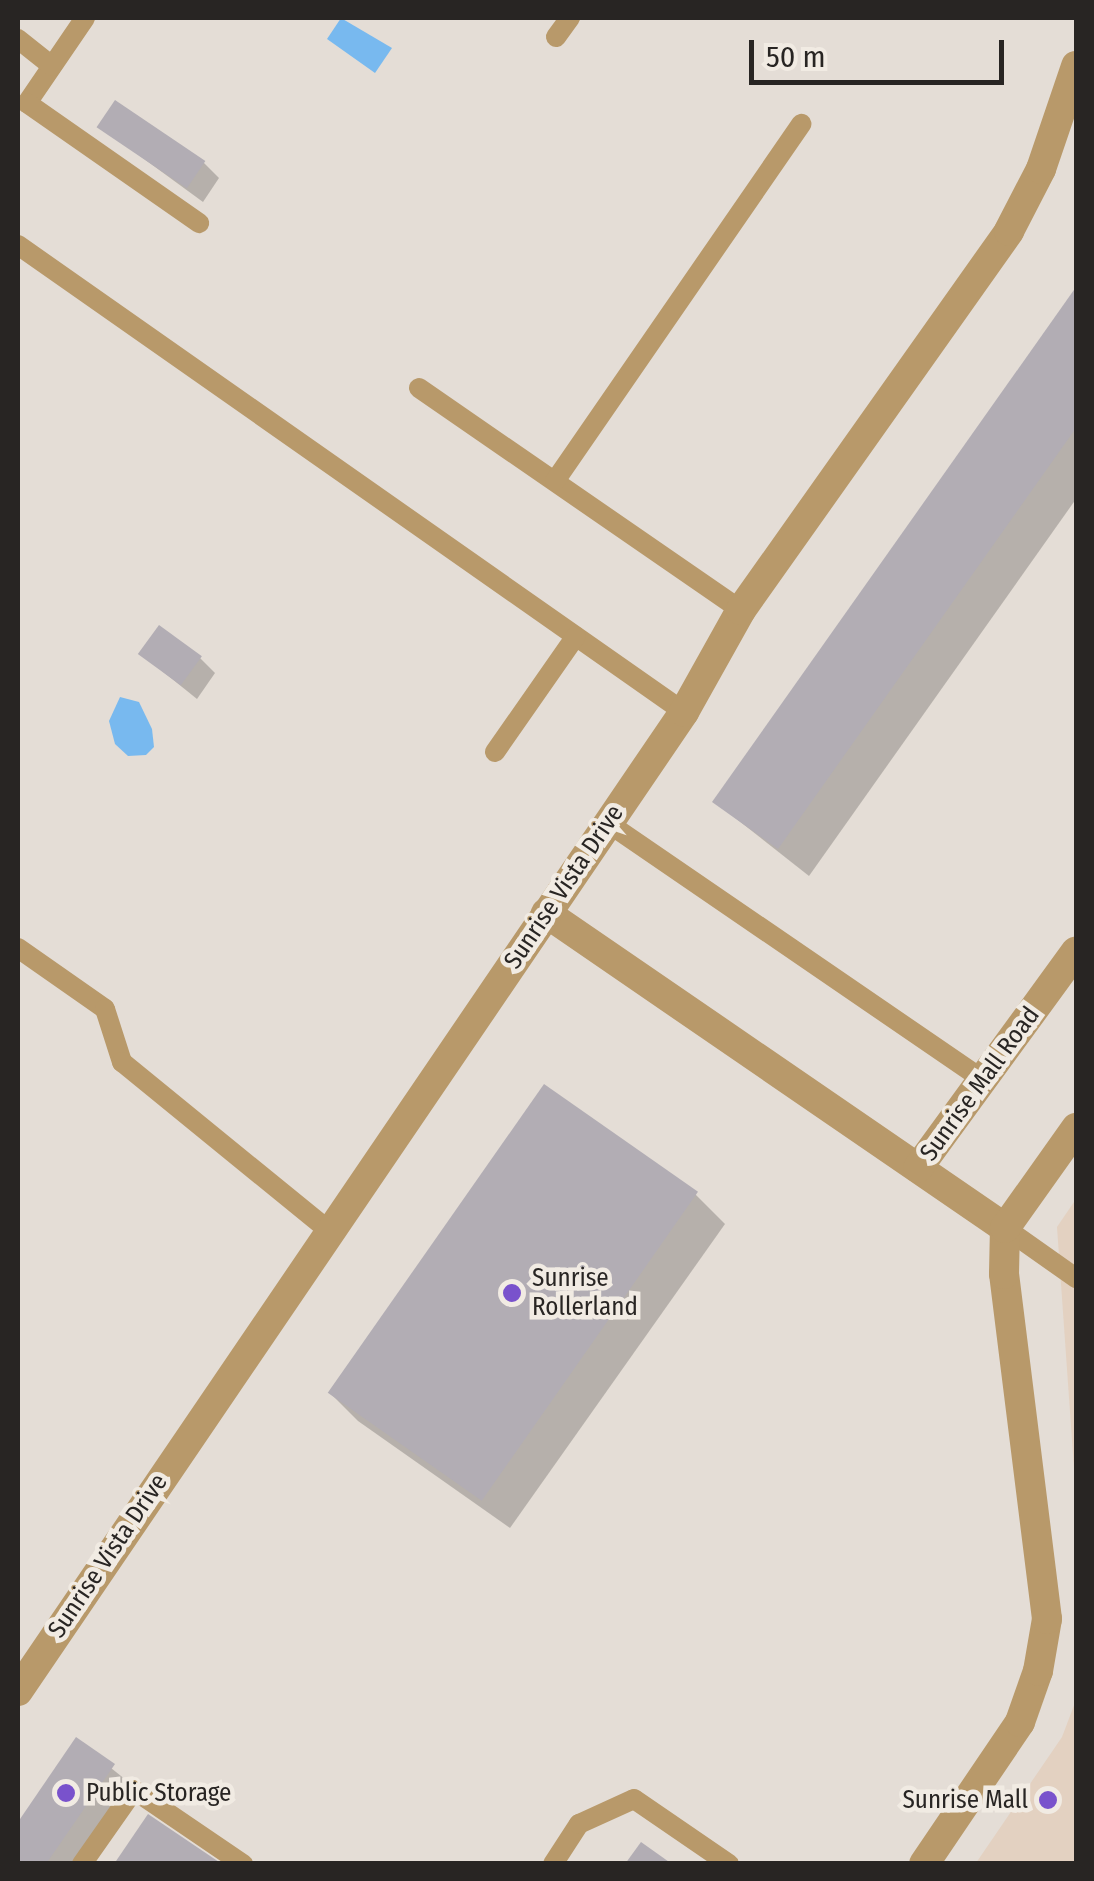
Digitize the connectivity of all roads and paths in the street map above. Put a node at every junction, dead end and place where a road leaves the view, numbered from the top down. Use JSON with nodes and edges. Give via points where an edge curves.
{"nodes":[{"id":1,"x":86,"y":18,"type":"edge"},
{"id":2,"x":570,"y":18,"type":"edge"},
{"id":3,"x":556,"y":37,"type":"dead end"},
{"id":4,"x":18,"y":39,"type":"edge"},
{"id":5,"x":52,"y":66,"type":"junction"},
{"id":6,"x":1076,"y":66,"type":"edge"},
{"id":7,"x":801,"y":124,"type":"dead end"},
{"id":8,"x":199,"y":223,"type":"dead end"},
{"id":9,"x":18,"y":245,"type":"edge"},
{"id":10,"x":419,"y":388,"type":"dead end"},
{"id":11,"x":554,"y":482,"type":"junction"},
{"id":12,"x":742,"y":610,"type":"junction"},
{"id":13,"x":576,"y":636,"type":"junction"},
{"id":14,"x":684,"y":712,"type":"junction"},
{"id":15,"x":495,"y":752,"type":"dead end"},
{"id":16,"x":608,"y":822,"type":"junction"},
{"id":17,"x":546,"y":912,"type":"junction"},
{"id":18,"x":18,"y":948,"type":"edge"},
{"id":19,"x":1076,"y":951,"type":"edge"},
{"id":20,"x":986,"y":1082,"type":"junction"},
{"id":21,"x":1076,"y":1128,"type":"edge"},
{"id":22,"x":918,"y":1168,"type":"junction"},
{"id":23,"x":327,"y":1228,"type":"junction"},
{"id":24,"x":1005,"y":1228,"type":"junction"},
{"id":25,"x":1076,"y":1278,"type":"edge"},
{"id":26,"x":18,"y":1691,"type":"edge"},
{"id":27,"x":82,"y":1864,"type":"edge"},
{"id":28,"x":244,"y":1864,"type":"edge"},
{"id":29,"x":553,"y":1864,"type":"edge"},
{"id":30,"x":729,"y":1864,"type":"edge"},
{"id":31,"x":924,"y":1864,"type":"edge"}],
"edges":[{"from":1,"to":5,"type":"lane"},
{"from":2,"to":3,"type":"lane"},
{"from":4,"to":5,"type":"lane"},
{"from":5,"to":8,"type":"lane","via":[[27,103]]},
{"from":6,"to":12,"type":"street","name":"Sunrise Vista Drive","via":[[1041,170],[1009,231]]},
{"from":7,"to":11,"type":"lane"},
{"from":9,"to":13,"type":"lane"},
{"from":10,"to":11,"type":"lane"},
{"from":11,"to":12,"type":"lane"},
{"from":12,"to":14,"type":"street","name":"Sunrise Vista Drive"},
{"from":13,"to":14,"type":"lane"},
{"from":13,"to":15,"type":"lane"},
{"from":14,"to":16,"type":"street","name":"Sunrise Vista Drive"},
{"from":16,"to":17,"type":"street","name":"Sunrise Vista Drive"},
{"from":16,"to":20,"type":"lane"},
{"from":17,"to":22,"type":"street"},
{"from":17,"to":23,"type":"street","name":"Sunrise Vista Drive"},
{"from":18,"to":23,"type":"lane","via":[[105,1008],[122,1062]]},
{"from":19,"to":20,"type":"street","name":"Sunrise Mall Road"},
{"from":20,"to":22,"type":"street","name":"Sunrise Mall Road"},
{"from":21,"to":24,"type":"street"},
{"from":22,"to":24,"type":"street"},
{"from":23,"to":26,"type":"street","name":"Sunrise Vista Drive"},
{"from":24,"to":25,"type":"lane"},
{"from":24,"to":31,"type":"street","via":[[1004,1274],[1047,1618],[1020,1722]]},
{"from":27,"to":28,"type":"lane","via":[[134,1790]]},
{"from":29,"to":30,"type":"lane","via":[[579,1824],[634,1799]]}]}
